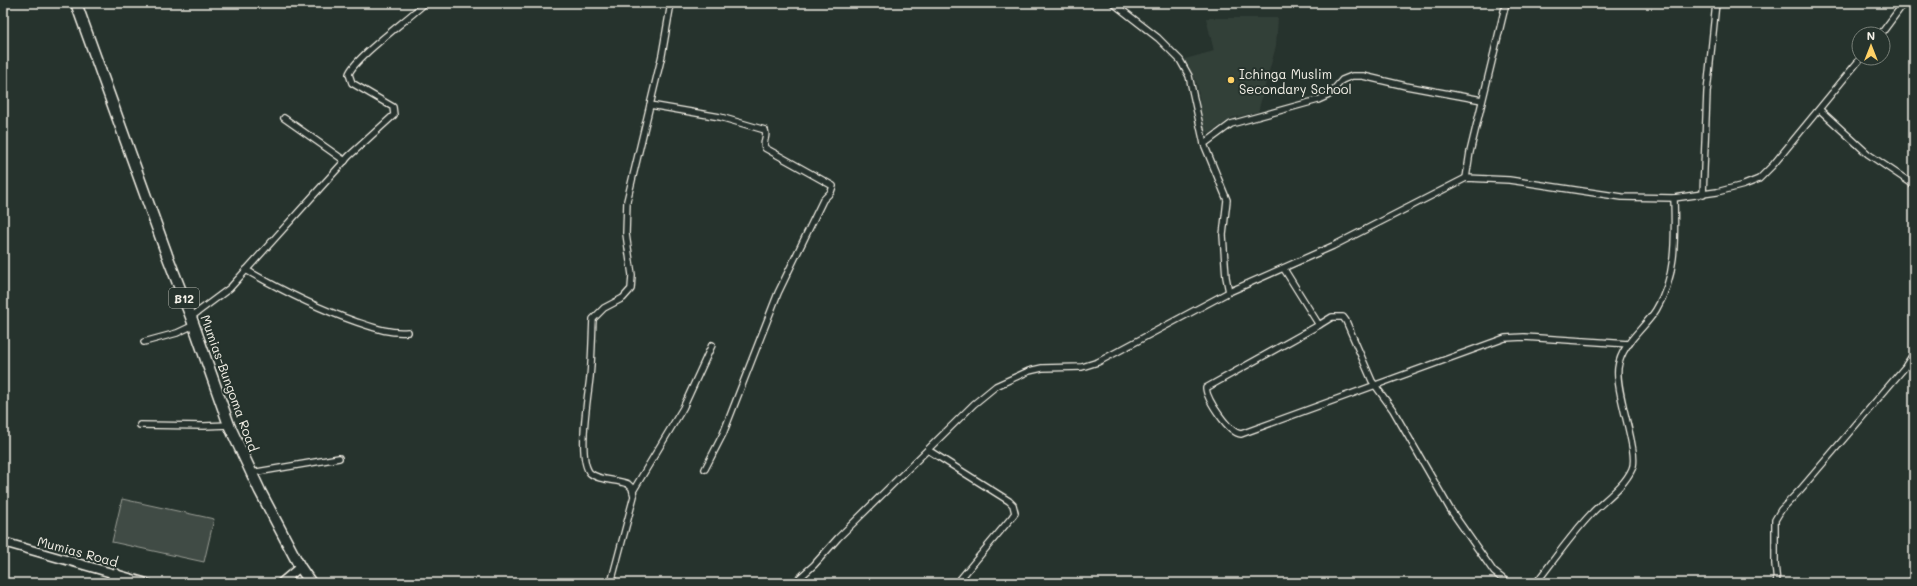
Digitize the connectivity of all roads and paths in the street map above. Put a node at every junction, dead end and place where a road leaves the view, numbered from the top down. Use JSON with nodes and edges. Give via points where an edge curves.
{"nodes":[{"id":1,"x":76,"y":3,"type":"edge"},
{"id":2,"x":425,"y":3,"type":"edge"},
{"id":3,"x":671,"y":3,"type":"edge"},
{"id":4,"x":1113,"y":3,"type":"edge"},
{"id":5,"x":1506,"y":3,"type":"edge"},
{"id":6,"x":1716,"y":3,"type":"edge"},
{"id":7,"x":1904,"y":3,"type":"edge"},
{"id":8,"x":1887,"y":26,"type":"edge"},
{"id":9,"x":1855,"y":66,"type":"edge"},
{"id":10,"x":1482,"y":100,"type":"junction"},
{"id":11,"x":650,"y":105,"type":"junction"},
{"id":12,"x":1820,"y":110,"type":"junction"},
{"id":13,"x":284,"y":118,"type":"dead end"},
{"id":14,"x":1204,"y":144,"type":"junction"},
{"id":15,"x":345,"y":161,"type":"junction"},
{"id":16,"x":1466,"y":178,"type":"junction"},
{"id":17,"x":1914,"y":185,"type":"edge"},
{"id":18,"x":1703,"y":194,"type":"junction"},
{"id":19,"x":1674,"y":198,"type":"junction"},
{"id":20,"x":1284,"y":269,"type":"junction"},
{"id":21,"x":246,"y":270,"type":"junction"},
{"id":22,"x":1229,"y":292,"type":"junction"},
{"id":23,"x":193,"y":321,"type":"junction"},
{"id":24,"x":1319,"y":325,"type":"junction"},
{"id":25,"x":408,"y":332,"type":"dead end"},
{"id":26,"x":144,"y":342,"type":"dead end"},
{"id":27,"x":1628,"y":344,"type":"junction"},
{"id":28,"x":712,"y":345,"type":"dead end"},
{"id":29,"x":1914,"y":352,"type":"edge"},
{"id":30,"x":1375,"y":384,"type":"junction"},
{"id":31,"x":140,"y":425,"type":"dead end"},
{"id":32,"x":229,"y":425,"type":"junction"},
{"id":33,"x":928,"y":450,"type":"junction"},
{"id":34,"x":339,"y":458,"type":"dead end"},
{"id":35,"x":704,"y":469,"type":"dead end"},
{"id":36,"x":250,"y":473,"type":"junction"},
{"id":37,"x":633,"y":491,"type":"junction"},
{"id":38,"x":3,"y":542,"type":"edge"},
{"id":39,"x":300,"y":567,"type":"junction"},
{"id":40,"x":116,"y":573,"type":"junction"},
{"id":41,"x":109,"y":583,"type":"edge"},
{"id":42,"x":147,"y":583,"type":"edge"},
{"id":43,"x":281,"y":583,"type":"edge"},
{"id":44,"x":311,"y":583,"type":"edge"},
{"id":45,"x":611,"y":583,"type":"edge"},
{"id":46,"x":794,"y":583,"type":"edge"},
{"id":47,"x":957,"y":583,"type":"edge"},
{"id":48,"x":1508,"y":583,"type":"edge"},
{"id":49,"x":1536,"y":583,"type":"edge"},
{"id":50,"x":1776,"y":583,"type":"edge"}],
"edges":[{"from":1,"to":23,"type":"highway","name":"Mumias-Bungoma Road","number":"B12","via":[[161,240]]},
{"from":2,"to":15,"type":"street","via":[[365,54],[350,72],[349,79],[352,83],[393,106],[395,113],[391,120]]},
{"from":3,"to":11,"type":"street"},
{"from":4,"to":14,"type":"street","via":[[1158,38],[1184,67],[1189,76]]},
{"from":5,"to":10,"type":"street"},
{"from":6,"to":18,"type":"street","via":[[1707,92]]},
{"from":7,"to":8,"type":"street"},
{"from":9,"to":12,"type":"street"},
{"from":10,"to":14,"type":"street","via":[[1352,76],[1342,80],[1318,100],[1231,124]]},
{"from":10,"to":16,"type":"street"},
{"from":11,"to":35,"type":"street","via":[[720,117],[765,130],[765,148],[833,186],[823,200],[778,293],[722,434]]},
{"from":11,"to":37,"type":"street","via":[[626,209],[626,234],[632,276],[630,289],[624,298],[604,308],[593,319],[584,425],[586,465],[589,471],[599,477],[628,484]]},
{"from":12,"to":17,"type":"street","via":[[1868,154]]},
{"from":12,"to":18,"type":"street","via":[[1759,179]]},
{"from":13,"to":15,"type":"street"},
{"from":14,"to":22,"type":"street","via":[[1227,200],[1223,235]]},
{"from":15,"to":21,"type":"street"},
{"from":16,"to":19,"type":"street","via":[[1509,180],[1622,197]]},
{"from":16,"to":20,"type":"street"},
{"from":18,"to":19,"type":"street"},
{"from":19,"to":27,"type":"street","via":[[1674,246],[1670,278],[1656,311]]},
{"from":20,"to":22,"type":"street"},
{"from":20,"to":24,"type":"street"},
{"from":21,"to":23,"type":"street","via":[[222,296]]},
{"from":21,"to":25,"type":"street","via":[[298,299],[328,312],[372,328]]},
{"from":22,"to":33,"type":"street","via":[[1098,362],[1082,367],[1042,368],[1004,381],[974,404]]},
{"from":23,"to":26,"type":"street","via":[[177,333]]},
{"from":23,"to":32,"type":"highway","name":"Mumias-Bungoma Road","number":"B12"},
{"from":24,"to":30,"type":"street","via":[[1332,317],[1343,317]]},
{"from":24,"to":30,"type":"street","via":[[1206,388],[1208,396],[1233,431],[1241,434]]},
{"from":27,"to":30,"type":"street","via":[[1505,338]]},
{"from":27,"to":49,"type":"street","via":[[1620,360],[1618,372],[1623,412],[1632,445],[1633,468],[1591,514]]},
{"from":28,"to":37,"type":"street","via":[[684,408]]},
{"from":29,"to":50,"type":"street","via":[[1905,367],[1775,520]]},
{"from":30,"to":48,"type":"street","via":[[1393,410],[1450,509],[1494,572]]},
{"from":31,"to":32,"type":"street"},
{"from":32,"to":36,"type":"highway","name":"Mumias-Bungoma Road","number":"B12"},
{"from":33,"to":46,"type":"street"},
{"from":33,"to":47,"type":"street","via":[[1009,501],[1015,512]]},
{"from":34,"to":36,"type":"street"},
{"from":36,"to":39,"type":"highway","name":"Mumias-Bungoma Road","number":"B12"},
{"from":37,"to":45,"type":"street","via":[[634,496]]},
{"from":38,"to":40,"type":"street","name":"Mumias Road"},
{"from":39,"to":43,"type":"street"},
{"from":39,"to":44,"type":"highway","name":"Mumias-Bungoma Road","number":"B12"},
{"from":40,"to":41,"type":"street"},
{"from":40,"to":42,"type":"street","name":"Mumias Road"}]}
